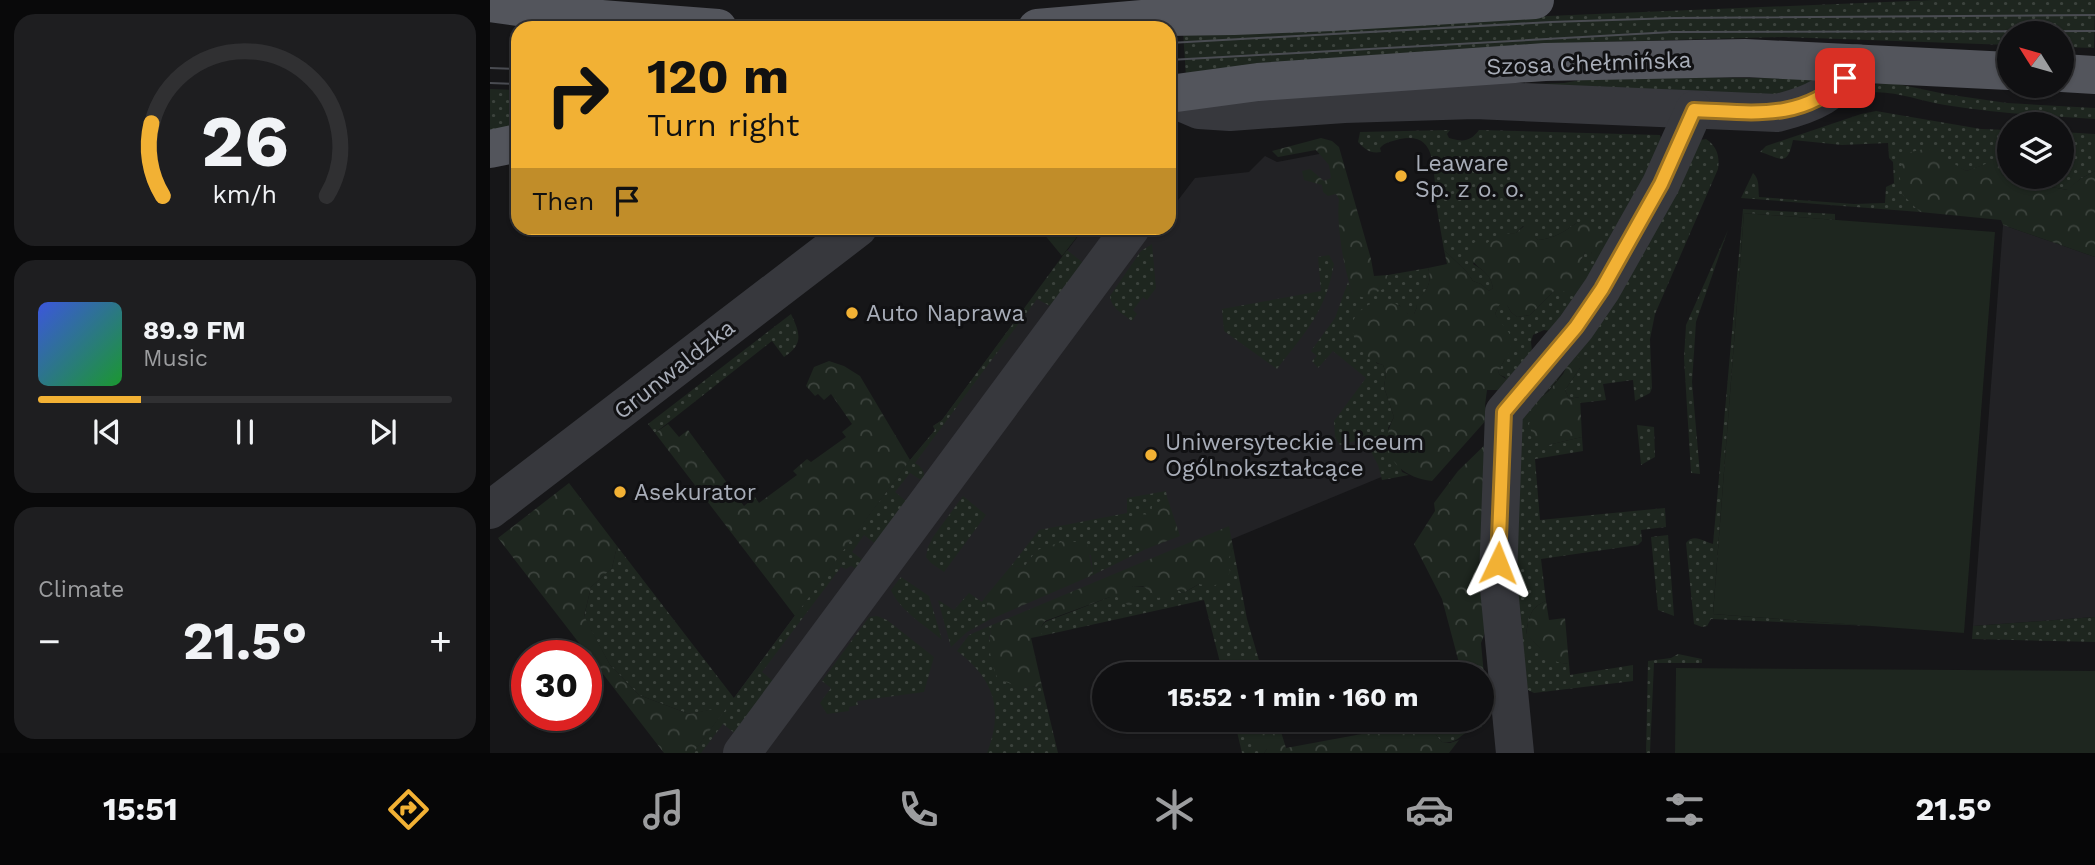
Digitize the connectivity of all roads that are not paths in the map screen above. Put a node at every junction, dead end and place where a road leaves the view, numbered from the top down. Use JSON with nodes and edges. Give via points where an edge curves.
{"nodes":[{"id":1,"x":566,"y":0,"type":"edge"},
{"id":2,"x":1535,"y":0,"type":"edge"},
{"id":3,"x":490,"y":3,"type":"edge"},
{"id":4,"x":1340,"y":6,"type":"edge"},
{"id":5,"x":601,"y":19,"type":"junction"},
{"id":6,"x":627,"y":21,"type":"edge"},
{"id":7,"x":1118,"y":21,"type":"edge"},
{"id":8,"x":1857,"y":63,"type":"junction"},
{"id":9,"x":1997,"y":70,"type":"edge"},
{"id":10,"x":2074,"y":74,"type":"edge"},
{"id":11,"x":2095,"y":75,"type":"edge"},
{"id":12,"x":1176,"y":93,"type":"edge"},
{"id":13,"x":1176,"y":98,"type":"edge"},
{"id":14,"x":1694,"y":110,"type":"junction"},
{"id":15,"x":511,"y":144,"type":"edge"},
{"id":16,"x":490,"y":149,"type":"edge"},
{"id":17,"x":849,"y":235,"type":"edge"},
{"id":18,"x":1127,"y":235,"type":"edge"},
{"id":19,"x":490,"y":510,"type":"edge"},
{"id":20,"x":742,"y":753,"type":"edge"},
{"id":21,"x":1515,"y":753,"type":"edge"}],
"edges":[{"from":1,"to":5,"type":"main road"},
{"from":2,"to":4,"type":"main road"},
{"from":3,"to":5,"type":"main road"},
{"from":4,"to":7,"type":"main road"},
{"from":5,"to":6,"type":"main road"},
{"from":8,"to":9,"type":"main road","name":"Szosa Chełmińska"},
{"from":8,"to":12,"type":"main road","name":"Szosa Chełmińska","via":[[1745,58],[1545,62],[1258,82]]},
{"from":8,"to":14,"type":"street","via":[[1834,90],[1792,109],[1776,113]]},
{"from":10,"to":11,"type":"main road"},
{"from":13,"to":14,"type":"street","via":[[1199,110],[1230,112],[1475,100]]},
{"from":14,"to":21,"type":"street","via":[[1661,184],[1602,289],[1504,412],[1498,578]]},
{"from":15,"to":16,"type":"main road"},
{"from":17,"to":19,"type":"street","name":"Grunwaldzka"},
{"from":18,"to":20,"type":"street"}]}
